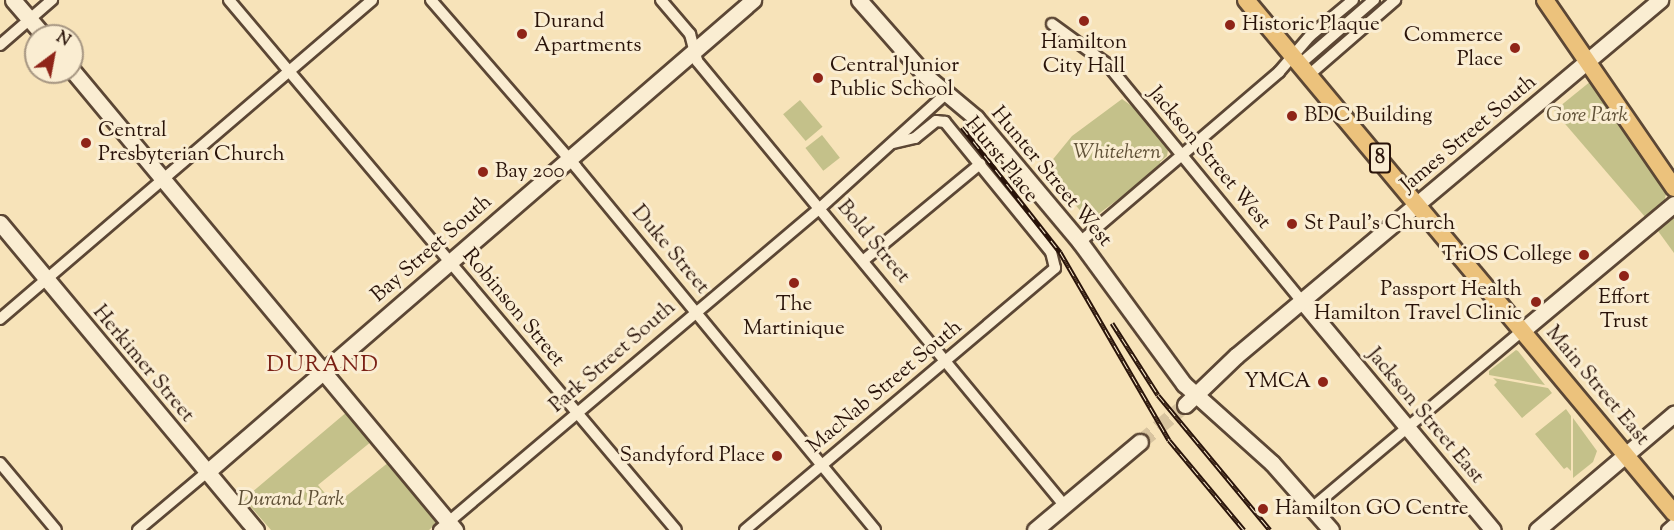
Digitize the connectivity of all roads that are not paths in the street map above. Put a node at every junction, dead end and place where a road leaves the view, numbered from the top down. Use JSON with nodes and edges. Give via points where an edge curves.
{"nodes":[{"id":1,"x":13,"y":0,"type":"edge"},
{"id":2,"x":52,"y":0,"type":"edge"},
{"id":3,"x":229,"y":0,"type":"edge"},
{"id":4,"x":372,"y":0,"type":"edge"},
{"id":5,"x":431,"y":0,"type":"edge"},
{"id":6,"x":661,"y":0,"type":"edge"},
{"id":7,"x":753,"y":0,"type":"edge"},
{"id":8,"x":859,"y":0,"type":"edge"},
{"id":9,"x":1246,"y":0,"type":"edge"},
{"id":10,"x":1353,"y":0,"type":"edge"},
{"id":11,"x":1374,"y":0,"type":"edge"},
{"id":12,"x":1395,"y":0,"type":"edge"},
{"id":13,"x":1545,"y":0,"type":"edge"},
{"id":14,"x":1660,"y":0,"type":"edge"},
{"id":15,"x":30,"y":19,"type":"junction"},
{"id":16,"x":34,"y":24,"type":"edge"},
{"id":17,"x":1052,"y":24,"type":"dead end"},
{"id":18,"x":0,"y":45,"type":"edge"},
{"id":19,"x":694,"y":51,"type":"junction"},
{"id":20,"x":1589,"y":60,"type":"junction"},
{"id":21,"x":1301,"y":65,"type":"junction"},
{"id":22,"x":289,"y":71,"type":"junction"},
{"id":23,"x":83,"y":84,"type":"edge"},
{"id":24,"x":947,"y":93,"type":"junction"},
{"id":25,"x":890,"y":144,"type":"junction"},
{"id":26,"x":1180,"y":156,"type":"junction"},
{"id":27,"x":568,"y":159,"type":"junction"},
{"id":28,"x":980,"y":164,"type":"junction"},
{"id":29,"x":161,"y":181,"type":"junction"},
{"id":30,"x":1674,"y":188,"type":"edge"},
{"id":31,"x":1417,"y":204,"type":"junction"},
{"id":32,"x":1674,"y":204,"type":"edge"},
{"id":33,"x":820,"y":208,"type":"junction"},
{"id":34,"x":0,"y":223,"type":"edge"},
{"id":35,"x":1080,"y":242,"type":"junction"},
{"id":36,"x":864,"y":260,"type":"junction"},
{"id":37,"x":449,"y":263,"type":"junction"},
{"id":38,"x":1050,"y":274,"type":"joint"},
{"id":39,"x":48,"y":279,"type":"junction"},
{"id":40,"x":1302,"y":301,"type":"junction"},
{"id":41,"x":696,"y":311,"type":"junction"},
{"id":42,"x":0,"y":319,"type":"edge"},
{"id":43,"x":1522,"y":331,"type":"junction"},
{"id":44,"x":945,"y":362,"type":"junction"},
{"id":45,"x":323,"y":371,"type":"junction"},
{"id":46,"x":1190,"y":399,"type":"junction"},
{"id":47,"x":576,"y":414,"type":"junction"},
{"id":48,"x":1674,"y":414,"type":"edge"},
{"id":49,"x":1407,"y":426,"type":"junction"},
{"id":50,"x":1140,"y":442,"type":"tunnel mouth"},
{"id":51,"x":1625,"y":455,"type":"junction"},
{"id":52,"x":0,"y":463,"type":"edge"},
{"id":53,"x":823,"y":465,"type":"junction"},
{"id":54,"x":207,"y":472,"type":"junction"},
{"id":55,"x":1064,"y":505,"type":"junction"},
{"id":56,"x":1313,"y":507,"type":"junction"},
{"id":57,"x":1674,"y":513,"type":"edge"},
{"id":58,"x":1674,"y":524,"type":"edge"},
{"id":59,"x":447,"y":527,"type":"edge"},
{"id":60,"x":56,"y":530,"type":"edge"},
{"id":61,"x":138,"y":530,"type":"edge"},
{"id":62,"x":256,"y":530,"type":"edge"},
{"id":63,"x":676,"y":530,"type":"edge"},
{"id":64,"x":745,"y":530,"type":"edge"},
{"id":65,"x":875,"y":530,"type":"edge"},
{"id":66,"x":1035,"y":530,"type":"edge"},
{"id":67,"x":1331,"y":530,"type":"edge"},
{"id":68,"x":1493,"y":530,"type":"edge"},
{"id":69,"x":1537,"y":530,"type":"edge"},
{"id":70,"x":1667,"y":530,"type":"edge"}],
"edges":[{"from":1,"to":15,"type":"street"},
{"from":2,"to":15,"type":"street"},
{"from":3,"to":22,"type":"street","name":"Robinson Street"},
{"from":4,"to":22,"type":"street"},
{"from":5,"to":27,"type":"street","name":"Duke Street"},
{"from":6,"to":19,"type":"street","name":"Bold Street","via":[[690,34]]},
{"from":7,"to":19,"type":"street","name":"Bay Street South"},
{"from":8,"to":24,"type":"street","name":"Hunter Street West","via":[[927,77]]},
{"from":9,"to":21,"type":"main road","number":"8"},
{"from":10,"to":21,"type":"street","via":[[1310,36]]},
{"from":11,"to":21,"type":"street"},
{"from":12,"to":21,"type":"street"},
{"from":13,"to":20,"type":"main road"},
{"from":14,"to":20,"type":"street","name":"James Street South"},
{"from":15,"to":16,"type":"street"},
{"from":15,"to":18,"type":"street"},
{"from":17,"to":26,"type":"street","name":"Jackson Street West","via":[[1105,62]]},
{"from":19,"to":27,"type":"street","name":"Bay Street South"},
{"from":19,"to":33,"type":"street","name":"Bold Street","via":[[697,61]]},
{"from":20,"to":30,"type":"main road"},
{"from":20,"to":31,"type":"street","name":"James Street South"},
{"from":21,"to":26,"type":"street"},
{"from":21,"to":31,"type":"main road","number":"8"},
{"from":22,"to":29,"type":"street"},
{"from":22,"to":37,"type":"street","name":"Robinson Street"},
{"from":23,"to":29,"type":"street"},
{"from":24,"to":25,"type":"street","name":"Park Street South"},
{"from":24,"to":35,"type":"street","name":"Hunter Street West","via":[[976,118]]},
{"from":25,"to":28,"type":"street","name":"Hurst Place","via":[[915,138],[941,120]]},
{"from":25,"to":33,"type":"street","name":"Park Street South"},
{"from":26,"to":35,"type":"street"},
{"from":26,"to":40,"type":"street","name":"Jackson Street West"},
{"from":27,"to":37,"type":"street","name":"Bay Street South"},
{"from":27,"to":41,"type":"street","name":"Duke Street"},
{"from":28,"to":36,"type":"street"},
{"from":28,"to":38,"type":"street","name":"Hurst Place","via":[[1055,261]]},
{"from":29,"to":39,"type":"street"},
{"from":29,"to":45,"type":"street"},
{"from":31,"to":40,"type":"street","name":"James Street South"},
{"from":31,"to":43,"type":"main road","name":"Main Street East","number":"8"},
{"from":32,"to":43,"type":"street"},
{"from":33,"to":36,"type":"street","name":"Bold Street"},
{"from":33,"to":41,"type":"street","name":"Park Street South"},
{"from":34,"to":39,"type":"street","name":"Herkimer Street"},
{"from":35,"to":46,"type":"street","name":"Hunter Street West","via":[[1179,378]]},
{"from":36,"to":44,"type":"street","name":"Bold Street"},
{"from":37,"to":45,"type":"street","name":"Bay Street South"},
{"from":37,"to":47,"type":"street","name":"Robinson Street"},
{"from":38,"to":44,"type":"street","name":"MacNab Street South"},
{"from":39,"to":42,"type":"street"},
{"from":39,"to":54,"type":"street","name":"Herkimer Street"},
{"from":40,"to":46,"type":"street","name":"James Street South"},
{"from":40,"to":49,"type":"street","name":"Jackson Street East"},
{"from":41,"to":47,"type":"street","name":"Park Street South"},
{"from":41,"to":53,"type":"street","name":"Duke Street"},
{"from":43,"to":49,"type":"street"},
{"from":43,"to":51,"type":"main road","name":"Main Street East","number":"8"},
{"from":44,"to":53,"type":"street","name":"MacNab Street South"},
{"from":44,"to":55,"type":"street","name":"Bold Street"},
{"from":45,"to":54,"type":"street","name":"Bay Street South"},
{"from":45,"to":59,"type":"street"},
{"from":46,"to":56,"type":"street","name":"Hunter Street West"},
{"from":47,"to":59,"type":"street","name":"Park Street South"},
{"from":47,"to":63,"type":"street","name":"Robinson Street"},
{"from":48,"to":51,"type":"street"},
{"from":49,"to":56,"type":"street"},
{"from":49,"to":68,"type":"street","name":"Jackson Street East"},
{"from":50,"to":55,"type":"street"},
{"from":51,"to":57,"type":"main road","name":"Main Street East","number":"8"},
{"from":51,"to":69,"type":"street"},
{"from":52,"to":60,"type":"street"},
{"from":53,"to":64,"type":"street","name":"MacNab Street South"},
{"from":53,"to":65,"type":"street","name":"Duke Street"},
{"from":54,"to":61,"type":"street","name":"Bay Street South"},
{"from":54,"to":62,"type":"street","name":"Herkimer Street"},
{"from":55,"to":66,"type":"street"},
{"from":56,"to":67,"type":"street","name":"Hunter Street West"},
{"from":58,"to":70,"type":"street"}]}
